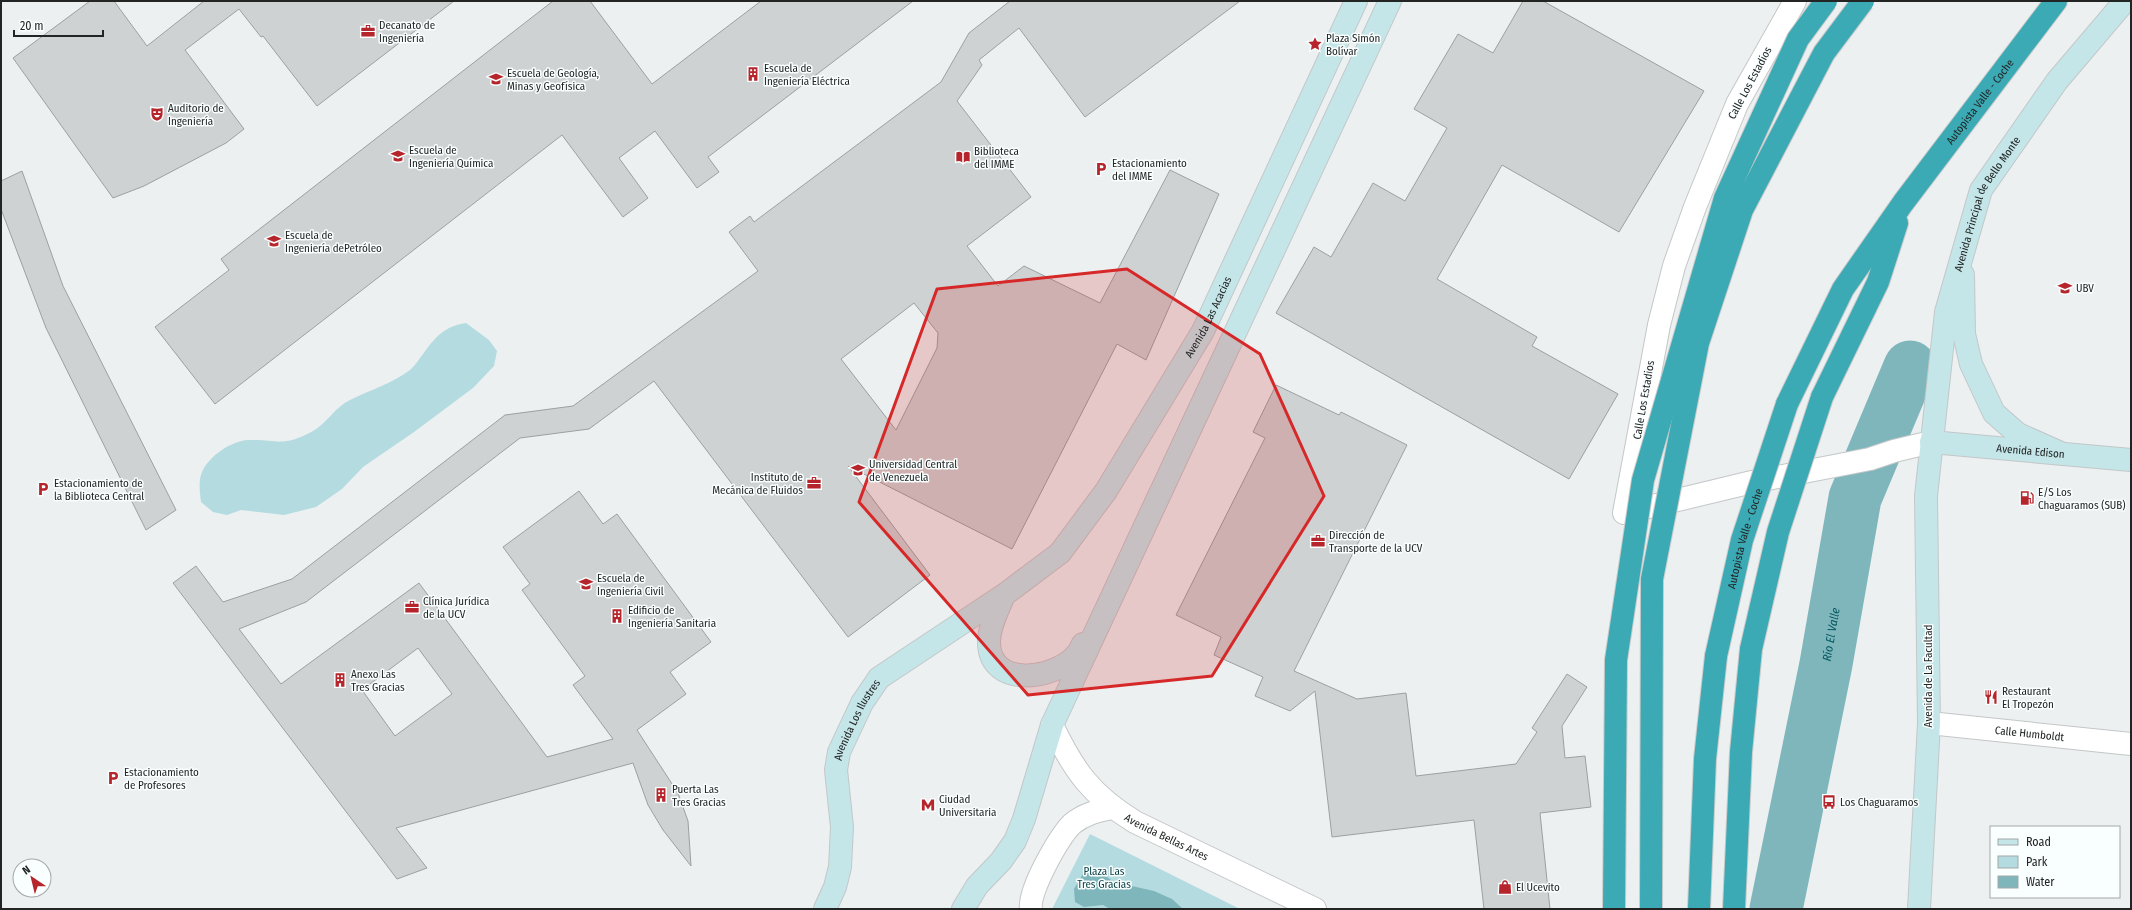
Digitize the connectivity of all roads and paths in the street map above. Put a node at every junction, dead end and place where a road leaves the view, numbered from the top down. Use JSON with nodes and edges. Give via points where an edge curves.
{"nodes":[{"id":1,"x":1356,"y":1,"type":"edge"},
{"id":2,"x":1390,"y":1,"type":"edge"},
{"id":3,"x":1796,"y":1,"type":"edge"},
{"id":4,"x":1826,"y":1,"type":"edge"},
{"id":5,"x":1863,"y":1,"type":"edge"},
{"id":6,"x":2056,"y":1,"type":"edge"},
{"id":7,"x":2125,"y":1,"type":"edge"},
{"id":8,"x":1903,"y":202,"type":"junction"},
{"id":9,"x":1963,"y":253,"type":"junction"},
{"id":10,"x":1931,"y":442,"type":"junction"},
{"id":11,"x":2063,"y":454,"type":"junction"},
{"id":12,"x":2131,"y":460,"type":"edge"},
{"id":13,"x":1004,"y":595,"type":"junction"},
{"id":14,"x":1113,"y":595,"type":"junction"},
{"id":15,"x":1929,"y":723,"type":"junction"},
{"id":16,"x":1052,"y":725,"type":"junction"},
{"id":17,"x":2131,"y":744,"type":"edge"},
{"id":18,"x":1112,"y":808,"type":"junction"},
{"id":19,"x":825,"y":909,"type":"edge"},
{"id":20,"x":963,"y":909,"type":"edge"},
{"id":21,"x":1031,"y":909,"type":"edge"},
{"id":22,"x":1315,"y":909,"type":"edge"},
{"id":23,"x":1614,"y":909,"type":"edge"},
{"id":24,"x":1651,"y":909,"type":"edge"},
{"id":25,"x":1699,"y":909,"type":"edge"},
{"id":26,"x":1734,"y":909,"type":"edge"},
{"id":27,"x":1919,"y":909,"type":"edge"}],
"edges":[{"from":1,"to":13,"type":"main road","name":"Avenida Las Acacias","via":[[1203,332],[1106,491],[1060,552]]},
{"from":2,"to":14,"type":"main road"},
{"from":3,"to":10,"type":"street","name":"Calle Los Estadios","via":[[1737,104],[1674,266],[1657,332],[1624,513],[1752,482],[1870,459]]},
{"from":4,"to":23,"type":"highway","bridge":true,"via":[[1798,40],[1725,198],[1643,480],[1616,660]]},
{"from":5,"to":24,"type":"highway","bridge":true,"via":[[1824,53],[1742,210],[1698,343],[1652,579]]},
{"from":6,"to":8,"type":"highway","name":"Autopista Valle - Coche"},
{"from":7,"to":9,"type":"main road","name":"Avenida Principal de Bello Monte","via":[[2057,81],[1981,190]]},
{"from":8,"to":25,"type":"highway","name":"Autopista Valle - Coche","bridge":true,"via":[[1843,289],[1787,404],[1742,540],[1716,656],[1706,759]]},
{"from":8,"to":26,"type":"highway","name":"Autopista Valle - Coche","bridge":true,"via":[[1878,282],[1822,397],[1778,532],[1751,649],[1741,752]]},
{"from":9,"to":10,"type":"main road","name":"Avenida Principal de Bello Monte","via":[[1946,312]]},
{"from":9,"to":11,"type":"main road","via":[[1964,334],[1971,364],[1994,413],[2018,434]]},
{"from":10,"to":11,"type":"main road","name":"Avenida Edison"},
{"from":10,"to":15,"type":"main road","name":"Avenida de La Facultad","via":[[1926,496]]},
{"from":11,"to":12,"type":"main road","name":"Avenida Edison"},
{"from":13,"to":14,"type":"main road","via":[[992,625],[990,651],[1004,670],[1021,676],[1050,672],[1077,655]]},
{"from":13,"to":19,"type":"main road","name":"Avenida Los Ilustres","via":[[879,678],[862,703],[839,752],[836,770],[842,827],[840,866],[835,887]]},
{"from":14,"to":16,"type":"main road"},
{"from":15,"to":17,"type":"street","name":"Calle Humboldt"},
{"from":15,"to":27,"type":"main road","name":"Avenida de La Facultad"},
{"from":16,"to":18,"type":"street","name":"Avenida Bellas Artes","via":[[1079,774]]},
{"from":16,"to":20,"type":"main road","via":[[1015,841],[1002,861],[977,886]]},
{"from":18,"to":21,"type":"street","via":[[1087,814],[1072,825],[1038,878]]},
{"from":18,"to":22,"type":"street","name":"Avenida Bellas Artes","via":[[1135,822]]}]}
